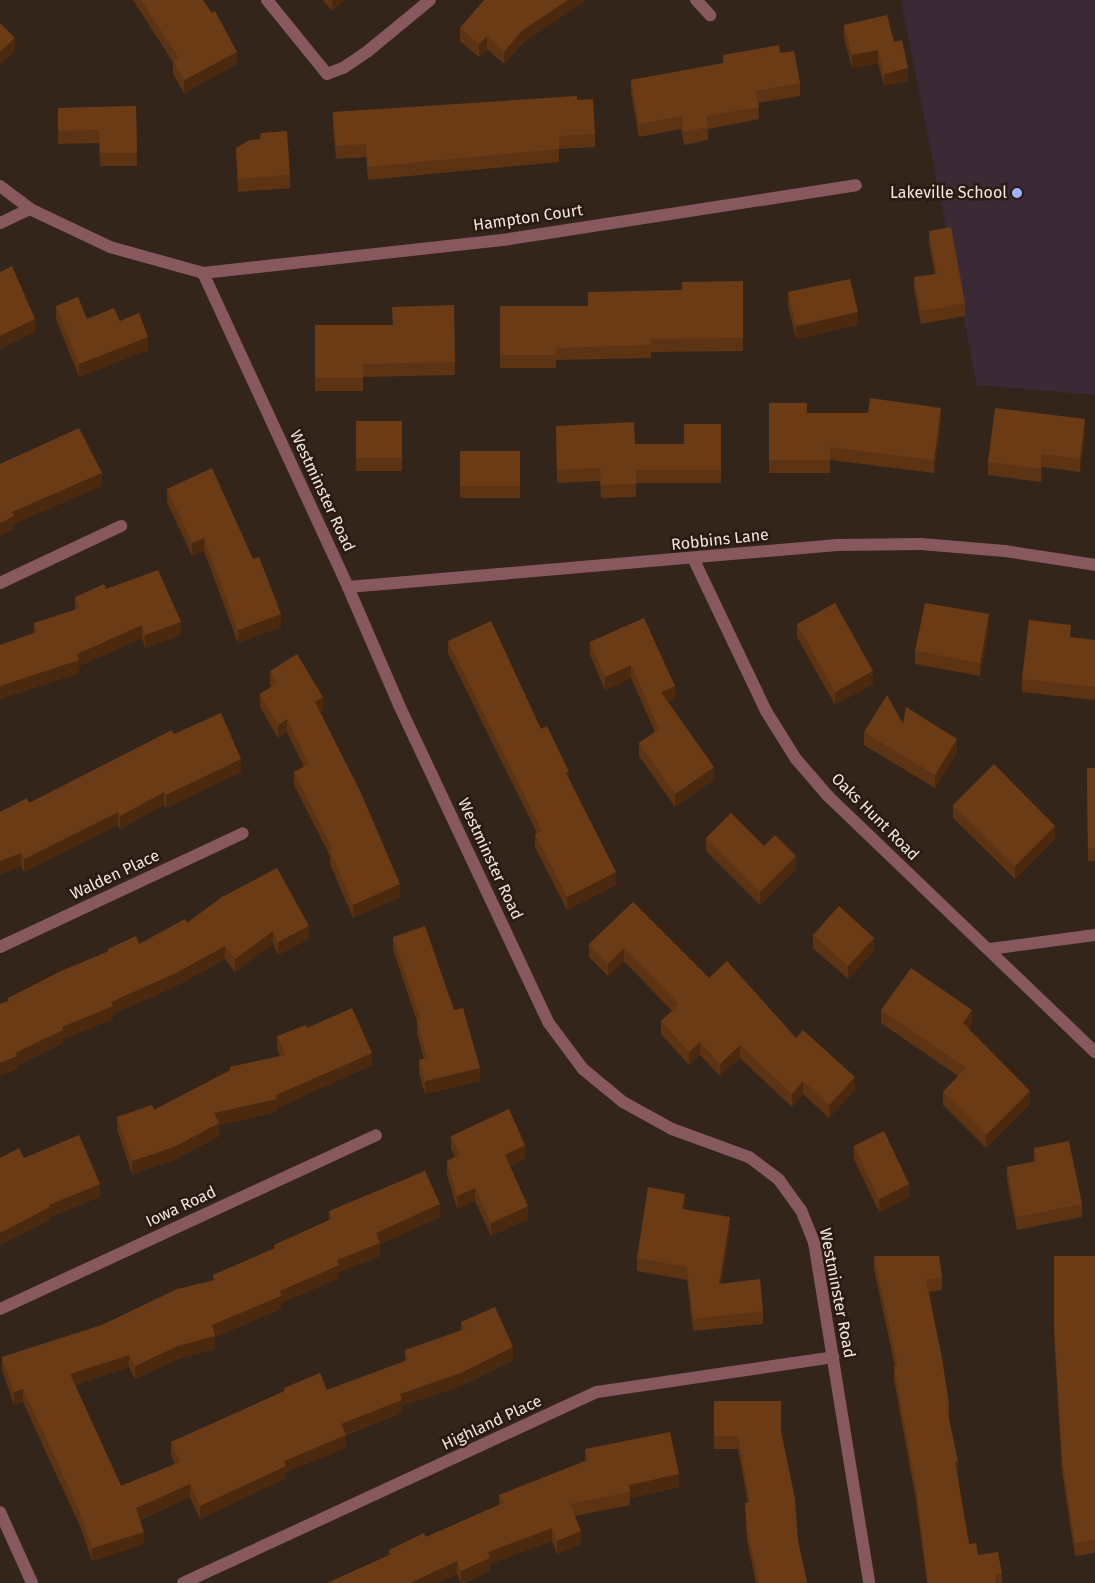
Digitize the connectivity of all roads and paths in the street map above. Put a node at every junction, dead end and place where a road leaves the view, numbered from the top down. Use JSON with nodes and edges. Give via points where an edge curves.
{"nodes":[{"id":1,"x":266,"y":0,"type":"edge"},
{"id":2,"x":430,"y":0,"type":"edge"},
{"id":3,"x":696,"y":0,"type":"edge"},
{"id":4,"x":710,"y":15,"type":"dead end"},
{"id":5,"x":856,"y":185,"type":"dead end"},
{"id":6,"x":0,"y":186,"type":"edge"},
{"id":7,"x":30,"y":209,"type":"junction"},
{"id":8,"x":0,"y":223,"type":"edge"},
{"id":9,"x":203,"y":273,"type":"junction"},
{"id":10,"x":121,"y":526,"type":"dead end"},
{"id":11,"x":694,"y":560,"type":"junction"},
{"id":12,"x":1095,"y":565,"type":"edge"},
{"id":13,"x":0,"y":583,"type":"edge"},
{"id":14,"x":348,"y":587,"type":"junction"},
{"id":15,"x":243,"y":833,"type":"dead end"},
{"id":16,"x":1095,"y":935,"type":"edge"},
{"id":17,"x":0,"y":947,"type":"edge"},
{"id":18,"x":990,"y":949,"type":"junction"},
{"id":19,"x":1095,"y":1052,"type":"edge"},
{"id":20,"x":376,"y":1135,"type":"dead end"},
{"id":21,"x":0,"y":1309,"type":"edge"},
{"id":22,"x":833,"y":1357,"type":"junction"},
{"id":23,"x":0,"y":1512,"type":"edge"},
{"id":24,"x":32,"y":1583,"type":"edge"},
{"id":25,"x":183,"y":1583,"type":"edge"},
{"id":26,"x":869,"y":1583,"type":"edge"}],
"edges":[{"from":1,"to":2,"type":"street","via":[[327,74],[343,68]]},
{"from":3,"to":4,"type":"street"},
{"from":5,"to":9,"type":"street","name":"Hampton Court","via":[[510,239]]},
{"from":6,"to":7,"type":"street"},
{"from":7,"to":8,"type":"street"},
{"from":7,"to":9,"type":"street","via":[[110,247]]},
{"from":9,"to":14,"type":"street","name":"Westminster Road"},
{"from":10,"to":13,"type":"street"},
{"from":11,"to":12,"type":"street","name":"Robbins Lane","via":[[837,545],[921,544],[1005,551]]},
{"from":11,"to":14,"type":"street","name":"Robbins Lane"},
{"from":11,"to":18,"type":"street","name":"Oaks Hunt Road","via":[[766,711],[796,759],[828,796]]},
{"from":14,"to":22,"type":"street","name":"Westminster Road","via":[[403,714],[548,1022],[583,1069],[623,1102],[672,1129],[749,1157],[779,1180],[801,1210],[814,1242]]},
{"from":15,"to":17,"type":"street","name":"Walden Place"},
{"from":16,"to":18,"type":"street"},
{"from":18,"to":19,"type":"street","name":"Oaks Hunt Road"},
{"from":20,"to":21,"type":"street","name":"Iowa Road"},
{"from":22,"to":25,"type":"street","name":"Highland Place","via":[[597,1392]]},
{"from":22,"to":26,"type":"street","name":"Westminster Road"},
{"from":23,"to":24,"type":"street"}]}
